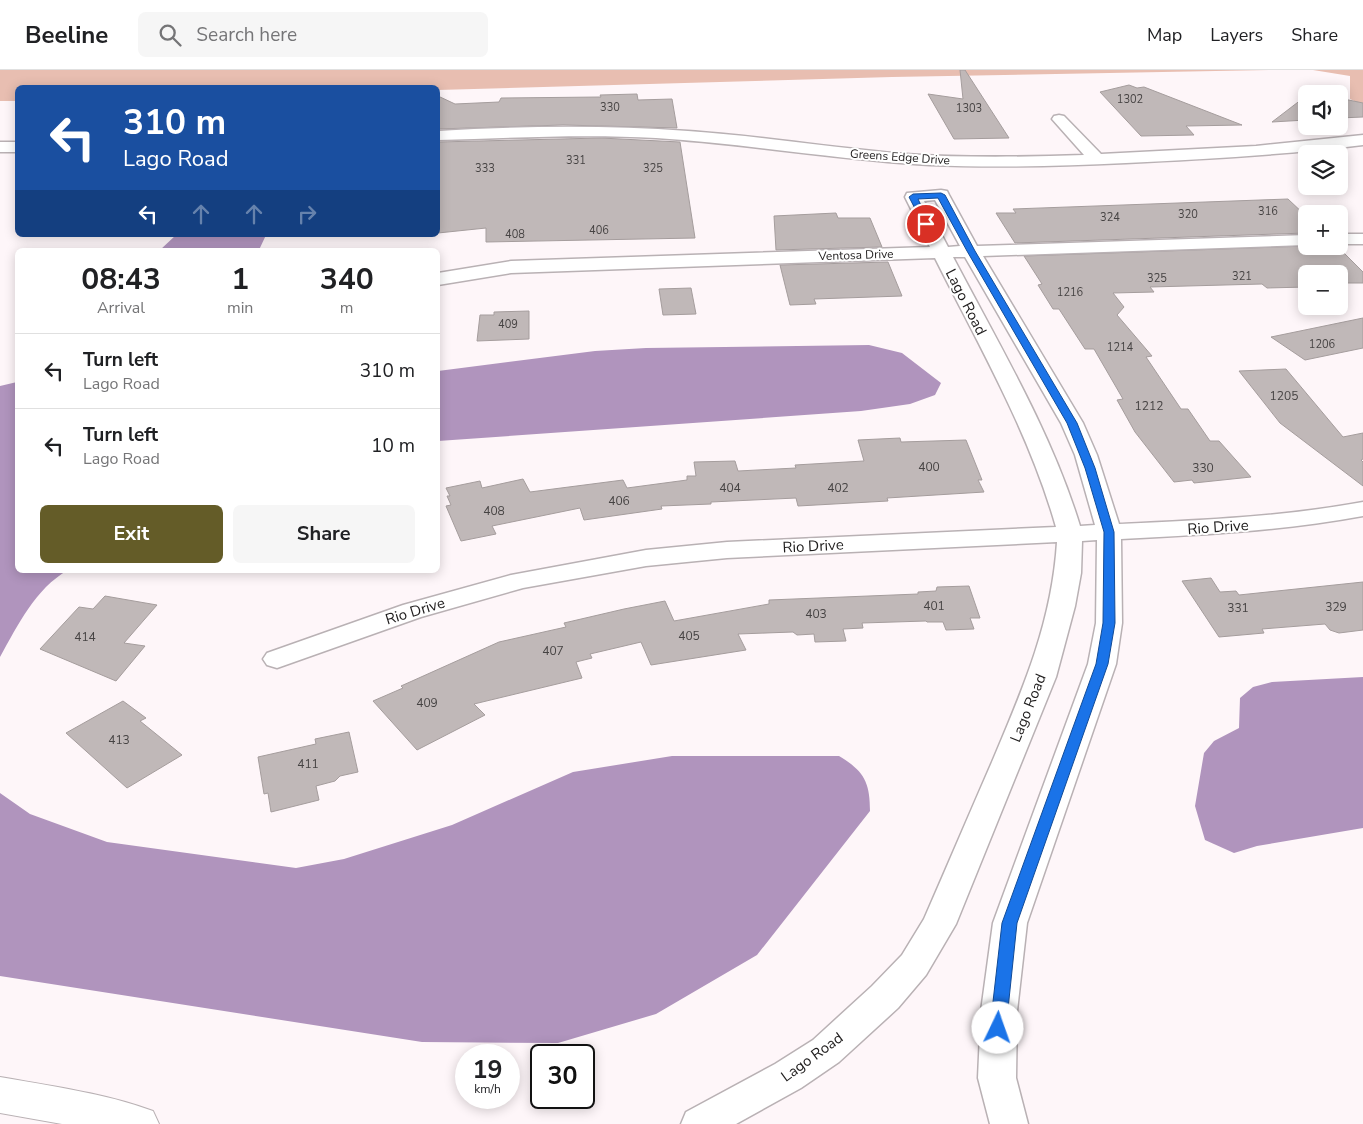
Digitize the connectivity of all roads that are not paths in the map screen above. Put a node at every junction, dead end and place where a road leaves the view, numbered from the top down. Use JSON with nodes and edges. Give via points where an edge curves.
{"nodes":[{"id":1,"x":1059,"y":118,"type":"dead end"},
{"id":2,"x":440,"y":136,"type":"edge"},
{"id":3,"x":1363,"y":140,"type":"edge"},
{"id":4,"x":0,"y":147,"type":"edge"},
{"id":5,"x":15,"y":147,"type":"edge"},
{"id":6,"x":1098,"y":159,"type":"junction"},
{"id":7,"x":1363,"y":239,"type":"edge"},
{"id":8,"x":1298,"y":240,"type":"edge"},
{"id":9,"x":1348,"y":240,"type":"edge"},
{"id":10,"x":971,"y":251,"type":"junction"},
{"id":11,"x":940,"y":252,"type":"junction"},
{"id":12,"x":440,"y":279,"type":"edge"},
{"id":13,"x":1363,"y":509,"type":"edge"},
{"id":14,"x":1109,"y":532,"type":"junction"},
{"id":15,"x":1070,"y":534,"type":"junction"},
{"id":16,"x":277,"y":659,"type":"dead end"},
{"id":17,"x":0,"y":1095,"type":"edge"},
{"id":18,"x":139,"y":1124,"type":"edge"},
{"id":19,"x":700,"y":1124,"type":"edge"},
{"id":20,"x":1009,"y":1124,"type":"edge"}],
"edges":[{"from":1,"to":6,"type":"street"},
{"from":2,"to":6,"type":"street","name":"Greens Edge Drive","via":[[540,132],[648,133],[931,160]]},
{"from":3,"to":6,"type":"street","name":"Greens Edge Drive","via":[[1248,152]]},
{"from":4,"to":5,"type":"street"},
{"from":7,"to":9,"type":"street"},
{"from":8,"to":10,"type":"street","name":"Ventosa Drive"},
{"from":10,"to":11,"type":"street","name":"Ventosa Drive"},
{"from":10,"to":11,"type":"street","name":"Lago Road","via":[[941,195],[913,197]]},
{"from":10,"to":14,"type":"street","name":"Lago Road","via":[[1072,423],[1088,462]]},
{"from":11,"to":12,"type":"street","name":"Ventosa Drive","via":[[511,267]]},
{"from":11,"to":15,"type":"street","name":"Lago Road","via":[[1041,448]]},
{"from":13,"to":14,"type":"street","name":"Rio Drive","via":[[1252,525]]},
{"from":14,"to":15,"type":"street","name":"Rio Drive"},
{"from":14,"to":20,"type":"street","name":"Lago Road","via":[[1109,623],[1102,664],[1010,923],[999,1011],[997,1078]]},
{"from":15,"to":16,"type":"street","name":"Rio Drive","via":[[728,550],[646,558],[520,581],[412,611]]},
{"from":15,"to":19,"type":"street","name":"Lago Road","via":[[1062,606],[1042,677],[938,924],[914,965],[885,997],[826,1051],[788,1076]]},
{"from":17,"to":18,"type":"street","via":[[90,1111]]}]}
